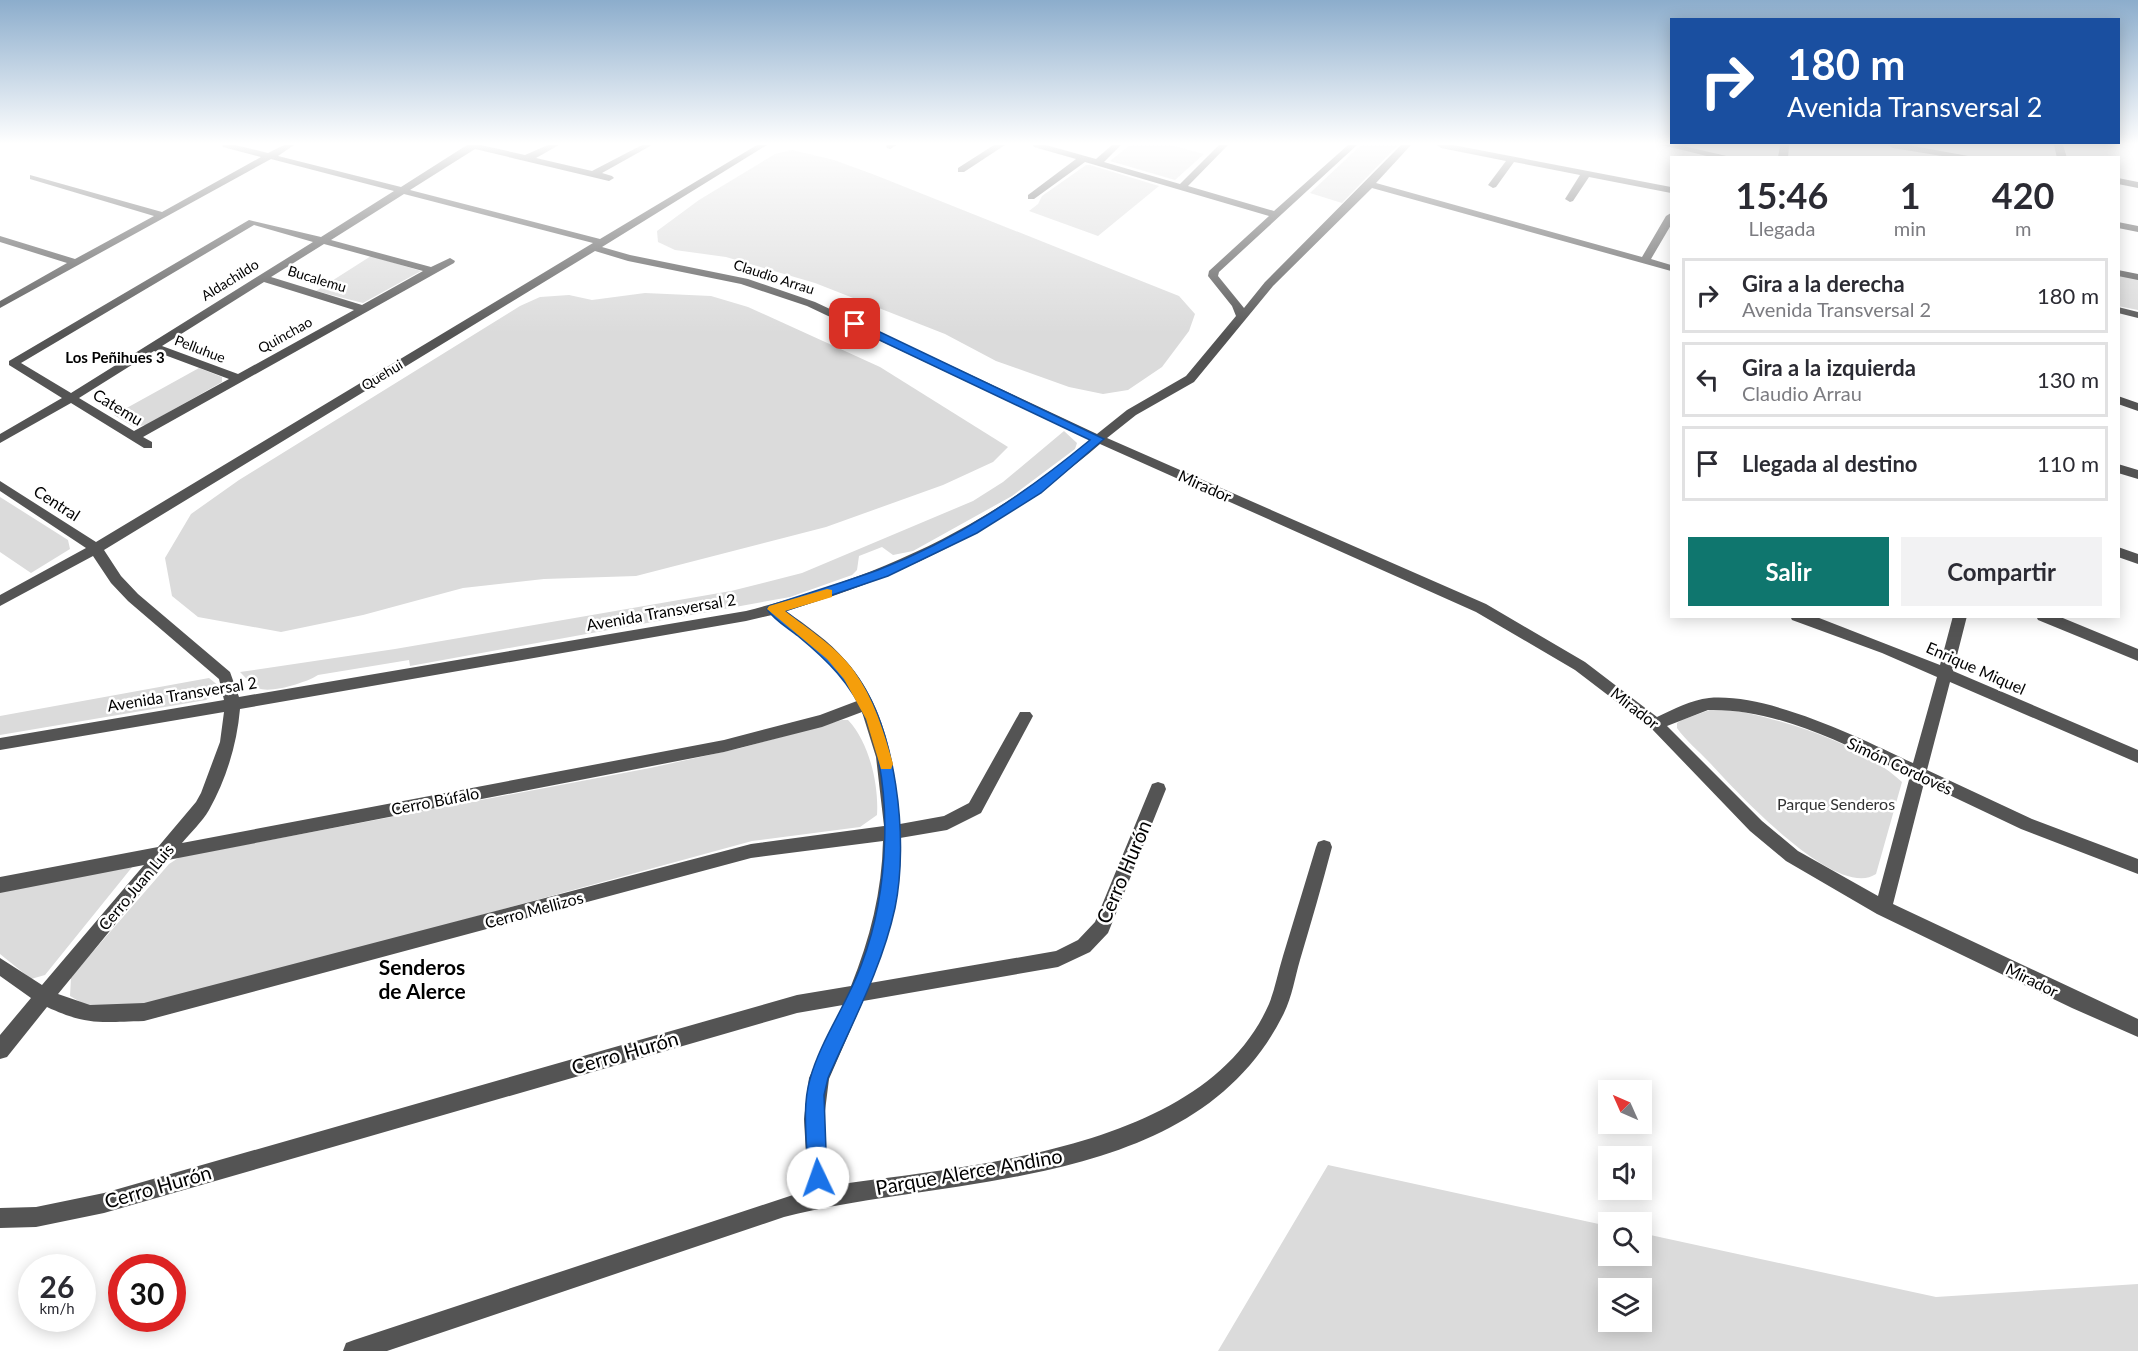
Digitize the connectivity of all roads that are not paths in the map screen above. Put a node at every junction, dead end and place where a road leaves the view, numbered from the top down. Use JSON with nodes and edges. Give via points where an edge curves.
{"nodes":[{"id":1,"x":139,"y":208,"type":"edge"},
{"id":2,"x":176,"y":208,"type":"edge"},
{"id":3,"x":373,"y":208,"type":"edge"},
{"id":4,"x":466,"y":208,"type":"edge"},
{"id":5,"x":658,"y":208,"type":"edge"},
{"id":6,"x":1253,"y":208,"type":"edge"},
{"id":7,"x":1285,"y":208,"type":"edge"},
{"id":8,"x":1345,"y":208,"type":"edge"},
{"id":9,"x":1457,"y":208,"type":"edge"},
{"id":10,"x":163,"y":215,"type":"junction"},
{"id":11,"x":1277,"y":215,"type":"junction"},
{"id":12,"x":1670,"y":218,"type":"edge"},
{"id":13,"x":2120,"y":225,"type":"edge"},
{"id":14,"x":2138,"y":229,"type":"edge"},
{"id":15,"x":0,"y":239,"type":"edge"},
{"id":16,"x":323,"y":240,"type":"junction"},
{"id":17,"x":597,"y":245,"type":"junction"},
{"id":18,"x":1645,"y":260,"type":"junction"},
{"id":19,"x":450,"y":261,"type":"dead end"},
{"id":20,"x":77,"y":263,"type":"junction"},
{"id":21,"x":1670,"y":268,"type":"edge"},
{"id":22,"x":430,"y":270,"type":"junction"},
{"id":23,"x":2120,"y":273,"type":"edge"},
{"id":24,"x":2138,"y":277,"type":"edge"},
{"id":25,"x":262,"y":278,"type":"junction"},
{"id":26,"x":0,"y":305,"type":"edge"},
{"id":27,"x":362,"y":309,"type":"junction"},
{"id":28,"x":2120,"y":310,"type":"edge"},
{"id":29,"x":1241,"y":315,"type":"junction"},
{"id":30,"x":2138,"y":315,"type":"edge"},
{"id":31,"x":153,"y":347,"type":"junction"},
{"id":32,"x":237,"y":378,"type":"junction"},
{"id":33,"x":71,"y":398,"type":"junction"},
{"id":34,"x":2120,"y":401,"type":"edge"},
{"id":35,"x":2138,"y":406,"type":"edge"},
{"id":36,"x":135,"y":436,"type":"junction"},
{"id":37,"x":0,"y":439,"type":"edge"},
{"id":38,"x":1098,"y":439,"type":"junction"},
{"id":39,"x":148,"y":445,"type":"dead end"},
{"id":40,"x":2120,"y":469,"type":"edge"},
{"id":41,"x":2138,"y":475,"type":"edge"},
{"id":42,"x":0,"y":485,"type":"edge"},
{"id":43,"x":96,"y":548,"type":"junction"},
{"id":44,"x":2120,"y":553,"type":"edge"},
{"id":45,"x":2138,"y":559,"type":"edge"},
{"id":46,"x":0,"y":601,"type":"edge"},
{"id":47,"x":774,"y":609,"type":"junction"},
{"id":48,"x":1802,"y":618,"type":"edge"},
{"id":49,"x":1959,"y":618,"type":"edge"},
{"id":50,"x":2048,"y":618,"type":"edge"},
{"id":51,"x":2138,"y":655,"type":"edge"},
{"id":52,"x":1945,"y":674,"type":"junction"},
{"id":53,"x":866,"y":704,"type":"junction"},
{"id":54,"x":231,"y":705,"type":"junction"},
{"id":55,"x":1025,"y":716,"type":"dead end"},
{"id":56,"x":1656,"y":724,"type":"junction"},
{"id":57,"x":0,"y":744,"type":"edge"},
{"id":58,"x":2138,"y":757,"type":"edge"},
{"id":59,"x":1918,"y":775,"type":"junction"},
{"id":60,"x":1158,"y":789,"type":"dead end"},
{"id":61,"x":892,"y":833,"type":"junction"},
{"id":62,"x":1324,"y":847,"type":"dead end"},
{"id":63,"x":168,"y":851,"type":"junction"},
{"id":64,"x":2138,"y":867,"type":"edge"},
{"id":65,"x":0,"y":885,"type":"edge"},
{"id":66,"x":1883,"y":908,"type":"junction"},
{"id":67,"x":0,"y":966,"type":"edge"},
{"id":68,"x":859,"y":993,"type":"junction"},
{"id":69,"x":43,"y":996,"type":"junction"},
{"id":70,"x":2138,"y":1028,"type":"edge"},
{"id":71,"x":0,"y":1050,"type":"edge"},
{"id":72,"x":819,"y":1198,"type":"junction"},
{"id":73,"x":0,"y":1218,"type":"edge"},
{"id":74,"x":354,"y":1351,"type":"edge"}],
"edges":[{"from":1,"to":10,"type":"street"},
{"from":2,"to":10,"type":"street"},
{"from":3,"to":16,"type":"street","name":"Aldachildo"},
{"from":4,"to":17,"type":"street","name":"Claudio Arrau"},
{"from":5,"to":17,"type":"street","name":"Quehui"},
{"from":6,"to":11,"type":"street"},
{"from":7,"to":11,"type":"street"},
{"from":8,"to":29,"type":"street","name":"Avenida Transversal 2"},
{"from":9,"to":18,"type":"street"},
{"from":10,"to":20,"type":"street"},
{"from":11,"to":29,"type":"street","via":[[1214,271],[1213,276]]},
{"from":12,"to":18,"type":"street"},
{"from":13,"to":14,"type":"street"},
{"from":15,"to":20,"type":"street"},
{"from":16,"to":22,"type":"street"},
{"from":16,"to":25,"type":"street","name":"Aldachildo"},
{"from":16,"to":33,"type":"street","name":"Catemu","via":[[249,223],[13,363]]},
{"from":17,"to":38,"type":"street","name":"Claudio Arrau","via":[[628,258],[744,281],[811,304]]},
{"from":17,"to":43,"type":"street","name":"Quehui"},
{"from":18,"to":21,"type":"street"},
{"from":19,"to":22,"type":"street","name":"Quinchao"},
{"from":20,"to":26,"type":"street"},
{"from":22,"to":27,"type":"street","name":"Quinchao"},
{"from":23,"to":24,"type":"street"},
{"from":25,"to":27,"type":"street","name":"Bucalemu"},
{"from":25,"to":31,"type":"street","name":"Aldachildo"},
{"from":27,"to":32,"type":"street","name":"Quinchao"},
{"from":28,"to":30,"type":"street"},
{"from":29,"to":38,"type":"street","name":"Avenida Transversal 2","via":[[1190,379],[1125,417]]},
{"from":31,"to":32,"type":"street","name":"Pelluhue"},
{"from":31,"to":33,"type":"street","name":"Aldachildo"},
{"from":32,"to":36,"type":"street","name":"Quinchao"},
{"from":33,"to":36,"type":"street","name":"Catemu"},
{"from":33,"to":37,"type":"street","name":"Aldachildo"},
{"from":34,"to":35,"type":"street"},
{"from":36,"to":39,"type":"street","name":"Catemu"},
{"from":38,"to":47,"type":"street","name":"Avenida Transversal 2","via":[[1036,490],[957,538],[870,578]]},
{"from":38,"to":56,"type":"street","name":"Mirador","via":[[1481,608],[1580,666]]},
{"from":40,"to":41,"type":"street"},
{"from":42,"to":43,"type":"street","name":"Central"},
{"from":43,"to":46,"type":"street","name":"Quehui"},
{"from":43,"to":54,"type":"street","name":"Cerro Juan Luis","via":[[107,569],[146,609],[225,676],[231,686]]},
{"from":44,"to":45,"type":"street"},
{"from":47,"to":53,"type":"street","via":[[831,656],[849,675]]},
{"from":47,"to":54,"type":"street","name":"Avenida Transversal 2"},
{"from":48,"to":52,"type":"street","name":"Enrique Miquel"},
{"from":49,"to":52,"type":"street"},
{"from":50,"to":51,"type":"street"},
{"from":52,"to":58,"type":"street","name":"Enrique Miquel"},
{"from":52,"to":59,"type":"street"},
{"from":53,"to":61,"type":"street","via":[[886,761]]},
{"from":53,"to":63,"type":"street","name":"Cerro Búfalo","via":[[822,721],[724,746]]},
{"from":54,"to":57,"type":"street","name":"Avenida Transversal 2"},
{"from":54,"to":63,"type":"street","name":"Cerro Juan Luis","via":[[216,780],[202,807]]},
{"from":55,"to":61,"type":"street","name":"Cerro Mellizos","via":[[975,808],[947,823]]},
{"from":56,"to":59,"type":"street","name":"Simón Cordovés","via":[[1698,706],[1739,707],[1804,724]]},
{"from":56,"to":66,"type":"street","name":"Mirador","via":[[1773,841],[1811,868]]},
{"from":59,"to":64,"type":"street","name":"Simón Cordovés","via":[[2011,818]]},
{"from":59,"to":66,"type":"street"},
{"from":60,"to":68,"type":"street","name":"Cerro Hurón","via":[[1102,927],[1084,946],[1058,959]]},
{"from":61,"to":68,"type":"street","via":[[887,909]]},
{"from":61,"to":69,"type":"street","name":"Cerro Mellizos","via":[[752,851],[144,1012],[90,1014]]},
{"from":62,"to":72,"type":"street","name":"Parque Alerce Andino","via":[[1277,1008],[1266,1031],[1233,1071],[1196,1103],[1144,1132],[1079,1153]]},
{"from":63,"to":65,"type":"street","name":"Cerro Búfalo"},
{"from":63,"to":69,"type":"street","name":"Cerro Juan Luis"},
{"from":66,"to":70,"type":"street","name":"Mirador"},
{"from":67,"to":69,"type":"street","name":"Cerro Mellizos"},
{"from":68,"to":72,"type":"street","via":[[819,1077],[815,1095]]},
{"from":68,"to":73,"type":"street","name":"Cerro Hurón","via":[[768,1012],[104,1203],[36,1217]]},
{"from":69,"to":71,"type":"street","name":"Cerro Juan Luis"},
{"from":72,"to":74,"type":"street","name":"Parque Alerce Andino"}]}
